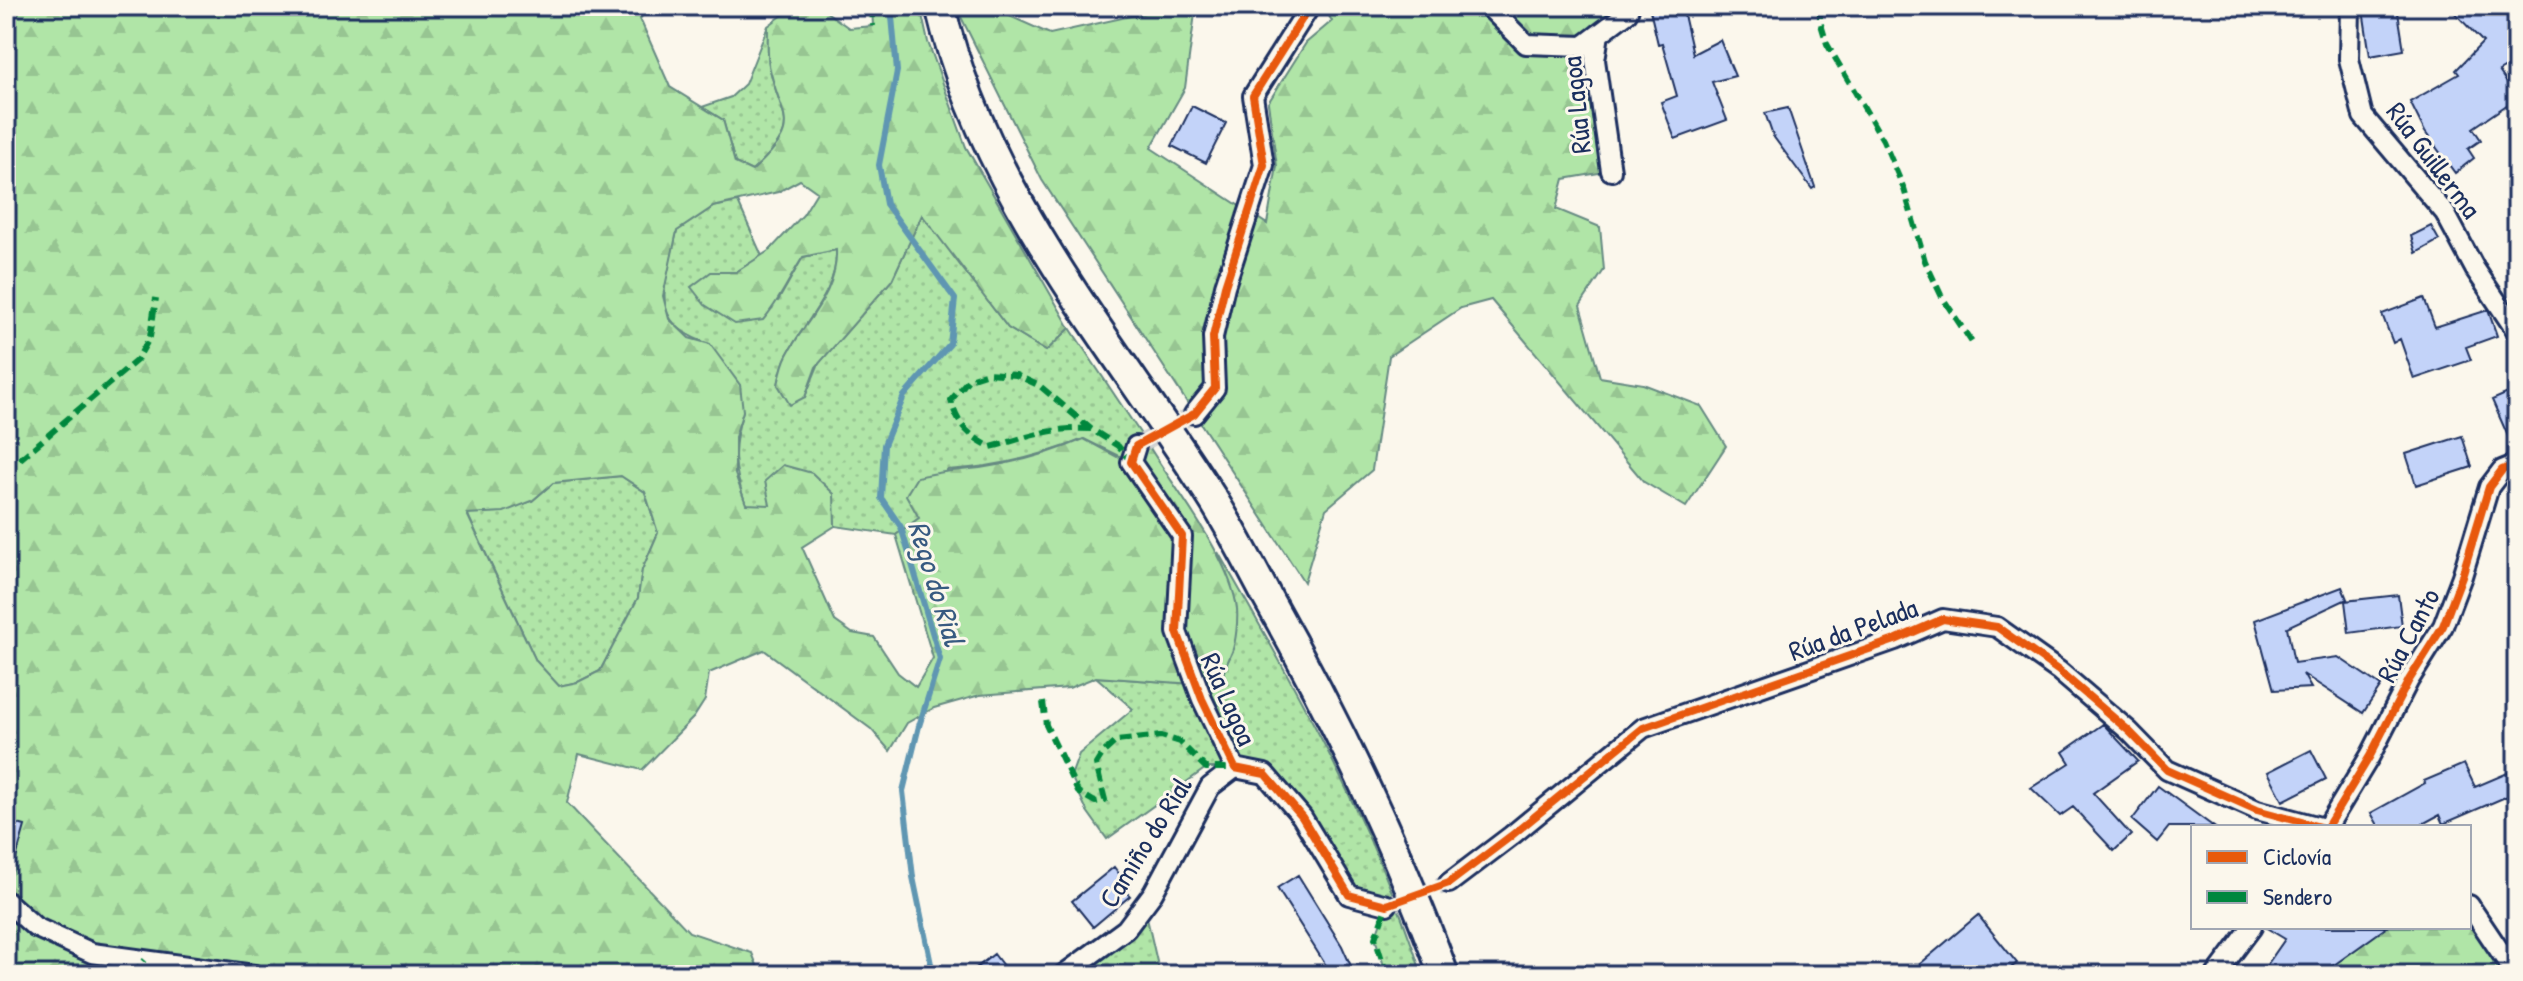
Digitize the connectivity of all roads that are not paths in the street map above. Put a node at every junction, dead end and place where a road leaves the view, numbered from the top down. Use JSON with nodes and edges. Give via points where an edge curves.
{"nodes":[{"id":1,"x":940,"y":6,"type":"edge"},
{"id":2,"x":1310,"y":6,"type":"edge"},
{"id":3,"x":1488,"y":6,"type":"edge"},
{"id":4,"x":1630,"y":6,"type":"edge"},
{"id":5,"x":2350,"y":6,"type":"edge"},
{"id":6,"x":1599,"y":34,"type":"junction"},
{"id":7,"x":1611,"y":171,"type":"dead end"},
{"id":8,"x":2517,"y":332,"type":"edge"},
{"id":9,"x":1194,"y":414,"type":"tunnel mouth"},
{"id":10,"x":1136,"y":446,"type":"dead end"},
{"id":11,"x":2517,"y":464,"type":"edge"},
{"id":12,"x":1235,"y":768,"type":"junction"},
{"id":13,"x":2313,"y":825,"type":"edge"},
{"id":14,"x":2328,"y":825,"type":"edge"},
{"id":15,"x":1449,"y":883,"type":"tunnel mouth"},
{"id":16,"x":6,"y":901,"type":"edge"},
{"id":17,"x":1387,"y":905,"type":"tunnel mouth"},
{"id":18,"x":2471,"y":908,"type":"edge"},
{"id":19,"x":2250,"y":929,"type":"edge"},
{"id":20,"x":254,"y":975,"type":"edge"},
{"id":21,"x":1063,"y":975,"type":"edge"},
{"id":22,"x":1444,"y":975,"type":"edge"},
{"id":23,"x":2216,"y":975,"type":"edge"},
{"id":24,"x":2516,"y":975,"type":"edge"}],
"edges":[{"from":1,"to":22,"type":"main road","via":[[982,131],[1033,231],[1214,502],[1323,695]]},
{"from":2,"to":9,"type":"street","via":[[1253,96],[1264,165],[1213,337],[1215,388]]},
{"from":3,"to":6,"type":"street","name":"Rúa Lagoa","via":[[1526,44],[1583,46]]},
{"from":4,"to":6,"type":"street","name":"Rúa Lagoa"},
{"from":5,"to":8,"type":"street","name":"Rúa Guillerma","via":[[2349,59],[2363,116],[2445,213]]},
{"from":6,"to":7,"type":"street","name":"Rúa Lagoa","via":[[1595,60]]},
{"from":10,"to":12,"type":"street","name":"Rúa Lagoa","via":[[1131,462],[1182,536],[1177,632]]},
{"from":11,"to":14,"type":"street","name":"Rúa Canto","via":[[2502,470],[2489,487],[2443,626]]},
{"from":12,"to":17,"type":"street","name":"Rúa Lagoa","via":[[1265,774],[1302,817],[1349,895]]},
{"from":12,"to":21,"type":"street","name":"Camiño do Rial","via":[[1210,787],[1153,893],[1126,929]]},
{"from":13,"to":15,"type":"street","name":"Rúa da Pelada","via":[[2257,810],[2167,770],[2059,671],[1997,627],[1943,619],[1643,728]]},
{"from":16,"to":20,"type":"street","via":[[35,927],[92,953]]},
{"from":18,"to":24,"type":"street"},
{"from":19,"to":23,"type":"street"}]}
